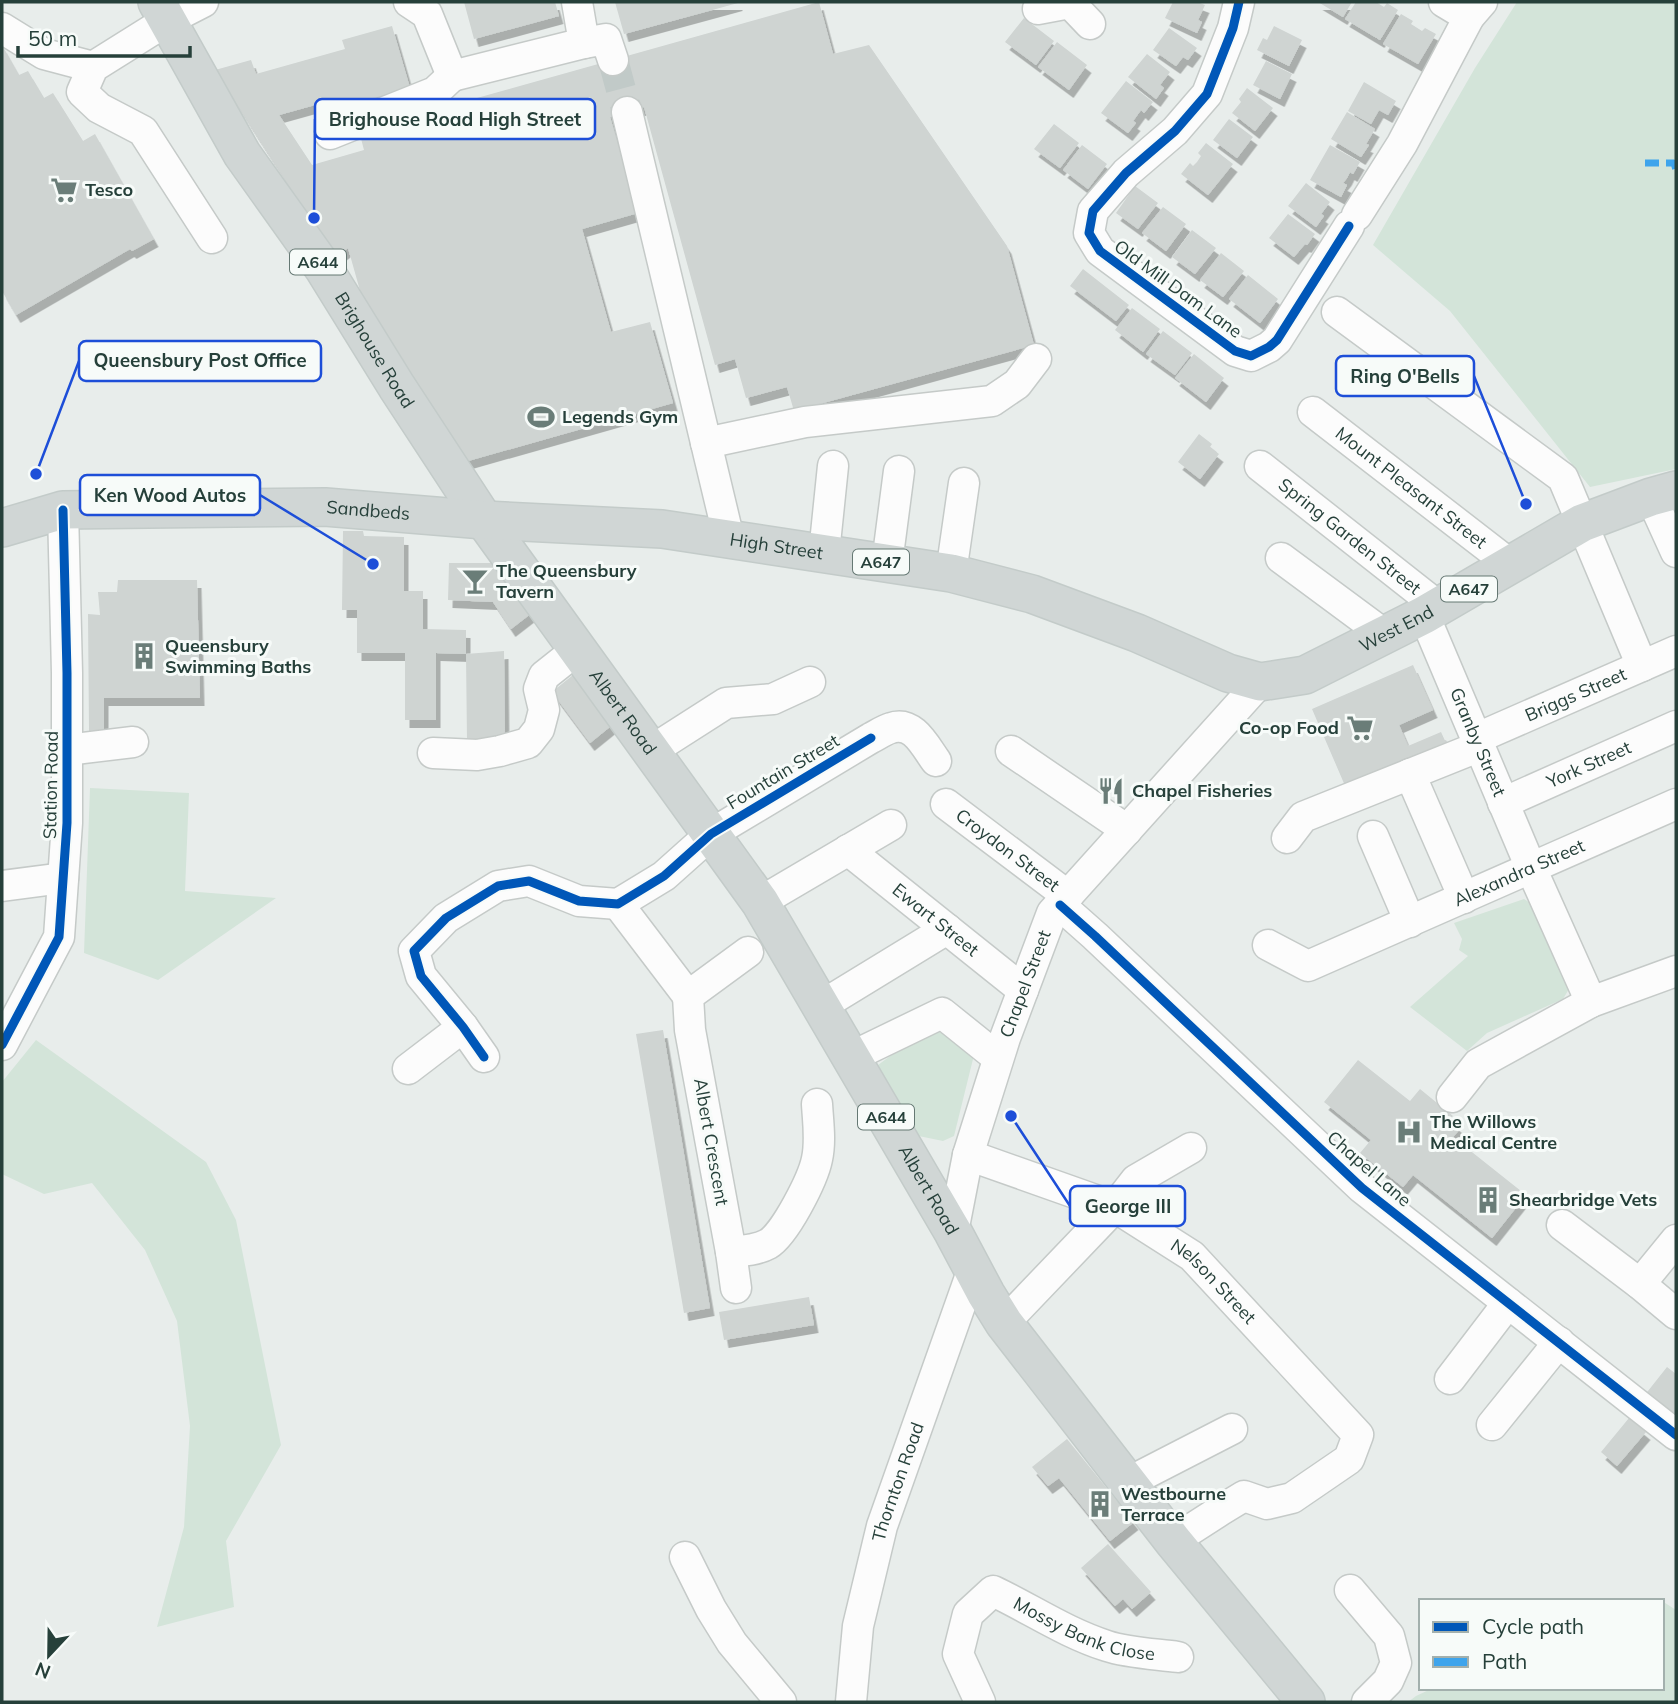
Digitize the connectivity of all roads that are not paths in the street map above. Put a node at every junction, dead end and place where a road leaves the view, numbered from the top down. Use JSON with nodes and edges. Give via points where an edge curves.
{"nodes":[{"id":1,"x":203,"y":2,"type":"edge"},
{"id":2,"x":409,"y":2,"type":"edge"},
{"id":3,"x":576,"y":2,"type":"edge"},
{"id":4,"x":1239,"y":2,"type":"edge"},
{"id":5,"x":1444,"y":2,"type":"edge"},
{"id":6,"x":1038,"y":9,"type":"dead end"},
{"id":7,"x":1077,"y":10,"type":"edge"},
{"id":8,"x":1475,"y":10,"type":"edge"},
{"id":9,"x":163,"y":11,"type":"edge"},
{"id":10,"x":2,"y":28,"type":"edge"},
{"id":11,"x":584,"y":43,"type":"junction"},
{"id":12,"x":613,"y":60,"type":"tunnel mouth"},
{"id":13,"x":93,"y":67,"type":"junction"},
{"id":14,"x":452,"y":76,"type":"junction"},
{"id":15,"x":627,"y":112,"type":"tunnel mouth"},
{"id":16,"x":330,"y":134,"type":"dead end"},
{"id":17,"x":212,"y":238,"type":"dead end"},
{"id":18,"x":1337,"y":312,"type":"dead end"},
{"id":19,"x":1036,"y":359,"type":"dead end"},
{"id":20,"x":1313,"y":412,"type":"dead end"},
{"id":21,"x":706,"y":443,"type":"junction"},
{"id":22,"x":833,"y":466,"type":"dead end"},
{"id":23,"x":1260,"y":466,"type":"dead end"},
{"id":24,"x":899,"y":471,"type":"dead end"},
{"id":25,"x":964,"y":483,"type":"dead end"},
{"id":26,"x":1664,"y":494,"type":"edge"},
{"id":27,"x":63,"y":510,"type":"junction"},
{"id":28,"x":484,"y":520,"type":"junction"},
{"id":29,"x":1582,"y":523,"type":"junction"},
{"id":30,"x":2,"y":528,"type":"edge"},
{"id":31,"x":729,"y":539,"type":"junction"},
{"id":32,"x":1676,"y":552,"type":"edge"},
{"id":33,"x":824,"y":553,"type":"junction"},
{"id":34,"x":1281,"y":558,"type":"dead end"},
{"id":35,"x":887,"y":563,"type":"junction"},
{"id":36,"x":1511,"y":565,"type":"junction"},
{"id":37,"x":951,"y":573,"type":"junction"},
{"id":38,"x":1431,"y":611,"type":"junction"},
{"id":39,"x":1385,"y":635,"type":"junction"},
{"id":40,"x":578,"y":649,"type":"junction"},
{"id":41,"x":1676,"y":651,"type":"edge"},
{"id":42,"x":1642,"y":666,"type":"junction"},
{"id":43,"x":810,"y":682,"type":"dead end"},
{"id":44,"x":1260,"y":682,"type":"junction"},
{"id":45,"x":1676,"y":726,"type":"edge"},
{"id":46,"x":133,"y":743,"type":"dead end"},
{"id":47,"x":1477,"y":743,"type":"junction"},
{"id":48,"x":67,"y":750,"type":"junction"},
{"id":49,"x":651,"y":751,"type":"junction"},
{"id":50,"x":1011,"y":751,"type":"dead end"},
{"id":51,"x":433,"y":753,"type":"dead end"},
{"id":52,"x":936,"y":761,"type":"dead end"},
{"id":53,"x":1410,"y":774,"type":"junction"},
{"id":54,"x":1503,"y":803,"type":"junction"},
{"id":55,"x":946,"y":804,"type":"dead end"},
{"id":56,"x":1676,"y":804,"type":"edge"},
{"id":57,"x":891,"y":825,"type":"dead end"},
{"id":58,"x":1127,"y":830,"type":"junction"},
{"id":59,"x":711,"y":834,"type":"junction"},
{"id":60,"x":1373,"y":836,"type":"dead end"},
{"id":61,"x":1287,"y":838,"type":"dead end"},
{"id":62,"x":848,"y":850,"type":"junction"},
{"id":63,"x":1531,"y":868,"type":"junction"},
{"id":64,"x":63,"y":878,"type":"junction"},
{"id":65,"x":2,"y":886,"type":"edge"},
{"id":66,"x":1464,"y":898,"type":"junction"},
{"id":67,"x":1064,"y":901,"type":"junction"},
{"id":68,"x":760,"y":902,"type":"junction"},
{"id":69,"x":618,"y":904,"type":"junction"},
{"id":70,"x":1410,"y":922,"type":"junction"},
{"id":71,"x":947,"y":929,"type":"junction"},
{"id":72,"x":1268,"y":944,"type":"dead end"},
{"id":73,"x":748,"y":952,"type":"dead end"},
{"id":74,"x":1674,"y":978,"type":"edge"},
{"id":75,"x":1023,"y":990,"type":"junction"},
{"id":76,"x":688,"y":996,"type":"junction"},
{"id":77,"x":1591,"y":1002,"type":"junction"},
{"id":78,"x":821,"y":1006,"type":"junction"},
{"id":79,"x":463,"y":1027,"type":"junction"},
{"id":80,"x":2,"y":1045,"type":"edge"},
{"id":81,"x":484,"y":1057,"type":"dead end"},
{"id":82,"x":851,"y":1057,"type":"junction"},
{"id":83,"x":998,"y":1058,"type":"junction"},
{"id":84,"x":408,"y":1069,"type":"dead end"},
{"id":85,"x":1452,"y":1097,"type":"dead end"},
{"id":86,"x":817,"y":1104,"type":"dead end"},
{"id":87,"x":1191,"y":1148,"type":"dead end"},
{"id":88,"x":968,"y":1155,"type":"junction"},
{"id":89,"x":1115,"y":1207,"type":"junction"},
{"id":90,"x":1562,"y":1225,"type":"dead end"},
{"id":91,"x":953,"y":1232,"type":"junction"},
{"id":92,"x":1676,"y":1240,"type":"edge"},
{"id":93,"x":731,"y":1252,"type":"junction"},
{"id":94,"x":973,"y":1269,"type":"junction"},
{"id":95,"x":1640,"y":1284,"type":"junction"},
{"id":96,"x":736,"y":1288,"type":"dead end"},
{"id":97,"x":1508,"y":1303,"type":"junction"},
{"id":98,"x":1676,"y":1314,"type":"edge"},
{"id":99,"x":1004,"y":1323,"type":"junction"},
{"id":100,"x":1559,"y":1342,"type":"junction"},
{"id":101,"x":1450,"y":1379,"type":"dead end"},
{"id":102,"x":1492,"y":1425,"type":"dead end"},
{"id":103,"x":1232,"y":1429,"type":"dead end"},
{"id":104,"x":1676,"y":1435,"type":"edge"},
{"id":105,"x":1129,"y":1482,"type":"junction"},
{"id":106,"x":1173,"y":1541,"type":"junction"},
{"id":107,"x":685,"y":1557,"type":"dead end"},
{"id":108,"x":1350,"y":1590,"type":"dead end"},
{"id":109,"x":1178,"y":1657,"type":"dead end"},
{"id":110,"x":781,"y":1702,"type":"edge"},
{"id":111,"x":851,"y":1702,"type":"edge"},
{"id":112,"x":980,"y":1702,"type":"edge"},
{"id":113,"x":1306,"y":1702,"type":"edge"},
{"id":114,"x":1367,"y":1702,"type":"edge"}],
"edges":[{"from":1,"to":9,"type":"street"},
{"from":2,"to":14,"type":"street","via":[[427,14]]},
{"from":3,"to":11,"type":"street"},
{"from":4,"to":8,"type":"street","name":"Old Mill Dam Lane","via":[[1207,94],[1093,211],[1089,233],[1100,251],[1235,351],[1251,356],[1277,340],[1402,144]]},
{"from":5,"to":8,"type":"street"},
{"from":6,"to":7,"type":"street"},
{"from":9,"to":13,"type":"street"},
{"from":9,"to":28,"type":"main road","name":"Brighouse Road","number":"A644","via":[[243,154],[324,270]]},
{"from":10,"to":13,"type":"street","via":[[44,54]]},
{"from":11,"to":12,"type":"street","via":[[606,39]]},
{"from":11,"to":14,"type":"street"},
{"from":13,"to":17,"type":"street","via":[[82,92],[99,108],[143,131]]},
{"from":14,"to":16,"type":"street","via":[[435,92]]},
{"from":15,"to":21,"type":"street"},
{"from":18,"to":29,"type":"street","via":[[1563,478]]},
{"from":19,"to":21,"type":"street","via":[[1017,384],[992,401],[805,422]]},
{"from":20,"to":36,"type":"street","name":"Mount Pleasant Street"},
{"from":21,"to":31,"type":"street"},
{"from":22,"to":33,"type":"street"},
{"from":23,"to":38,"type":"street","name":"Spring Garden Street"},
{"from":24,"to":35,"type":"street"},
{"from":25,"to":37,"type":"street"},
{"from":26,"to":29,"type":"main road","name":"West End","number":"A647"},
{"from":26,"to":32,"type":"street"},
{"from":27,"to":28,"type":"main road","name":"Sandbeds","number":"A647","via":[[325,507]]},
{"from":27,"to":30,"type":"main road","name":"Sandbeds","number":"A647"},
{"from":27,"to":48,"type":"street","name":"Station Road"},
{"from":28,"to":31,"type":"main road","name":"High Street","number":"A647","via":[[662,529]]},
{"from":28,"to":40,"type":"main road","name":"Albert Road","number":"A644"},
{"from":29,"to":36,"type":"main road","name":"West End","number":"A647"},
{"from":29,"to":42,"type":"street"},
{"from":31,"to":33,"type":"main road","name":"High Street","number":"A647"},
{"from":33,"to":35,"type":"main road","name":"High Street","number":"A647"},
{"from":34,"to":39,"type":"street"},
{"from":35,"to":37,"type":"main road","name":"High Street","number":"A647"},
{"from":36,"to":38,"type":"main road","name":"West End","number":"A647"},
{"from":37,"to":44,"type":"main road","name":"High Street","number":"A647","via":[[1032,594]]},
{"from":38,"to":39,"type":"main road","name":"West End","number":"A647"},
{"from":38,"to":47,"type":"street","name":"Granby Street"},
{"from":39,"to":44,"type":"main road","name":"West End","number":"A647","via":[[1305,675]]},
{"from":40,"to":49,"type":"main road","name":"Albert Road","number":"A644"},
{"from":40,"to":51,"type":"street","via":[[544,676],[539,690],[544,710],[539,729],[528,743],[477,755]]},
{"from":41,"to":42,"type":"street","name":"Briggs Street"},
{"from":42,"to":47,"type":"street","name":"Briggs Street"},
{"from":43,"to":49,"type":"street","via":[[773,699],[726,703]]},
{"from":44,"to":58,"type":"street","name":"Chapel Street"},
{"from":45,"to":54,"type":"street","name":"York Street"},
{"from":46,"to":48,"type":"street"},
{"from":47,"to":53,"type":"street","name":"Briggs Street"},
{"from":47,"to":54,"type":"street","name":"Granby Street"},
{"from":48,"to":64,"type":"street","name":"Station Road"},
{"from":49,"to":59,"type":"main road","name":"Albert Road","number":"A644"},
{"from":50,"to":58,"type":"street"},
{"from":52,"to":59,"type":"street","name":"Fountain Street","via":[[907,728],[892,727]]},
{"from":53,"to":61,"type":"street","name":"Briggs Street","via":[[1303,817]]},
{"from":53,"to":66,"type":"street"},
{"from":54,"to":63,"type":"street","name":"Granby Street"},
{"from":55,"to":67,"type":"street","name":"Croydon Street"},
{"from":56,"to":63,"type":"street","name":"Alexandra Street"},
{"from":57,"to":62,"type":"street"},
{"from":58,"to":67,"type":"street","name":"Chapel Street"},
{"from":59,"to":68,"type":"main road","name":"Albert Road","number":"A644"},
{"from":59,"to":69,"type":"street","name":"Fountain Street","via":[[664,876]]},
{"from":60,"to":70,"type":"street"},
{"from":62,"to":68,"type":"street"},
{"from":62,"to":71,"type":"street","name":"Ewart Street"},
{"from":63,"to":66,"type":"street","name":"Alexandra Street"},
{"from":63,"to":77,"type":"street","name":"Granby Street"},
{"from":64,"to":65,"type":"street"},
{"from":64,"to":80,"type":"street","name":"Station Road","via":[[59,937]]},
{"from":66,"to":70,"type":"street","name":"Alexandra Street"},
{"from":67,"to":75,"type":"street","name":"Chapel Street","via":[[1052,913]]},
{"from":67,"to":97,"type":"street","name":"Chapel Lane","via":[[1095,936],[1362,1188]]},
{"from":68,"to":78,"type":"main road","name":"Albert Road","number":"A644"},
{"from":69,"to":76,"type":"street"},
{"from":69,"to":79,"type":"street","via":[[579,901],[528,881],[498,886],[446,918],[414,951],[421,976]]},
{"from":70,"to":72,"type":"street","name":"Alexandra Street","via":[[1308,966]]},
{"from":71,"to":75,"type":"street","name":"Ewart Street"},
{"from":71,"to":78,"type":"street"},
{"from":73,"to":76,"type":"street"},
{"from":74,"to":77,"type":"street"},
{"from":75,"to":83,"type":"street","name":"Chapel Street"},
{"from":76,"to":93,"type":"street","name":"Albert Crescent","via":[[690,1030]]},
{"from":77,"to":85,"type":"street","via":[[1478,1064]]},
{"from":78,"to":82,"type":"main road","name":"Albert Road","number":"A644"},
{"from":79,"to":81,"type":"street"},
{"from":79,"to":84,"type":"street"},
{"from":82,"to":83,"type":"street","via":[[942,1013]]},
{"from":82,"to":91,"type":"main road","name":"Albert Road","number":"A644"},
{"from":83,"to":88,"type":"street","name":"Chapel Street"},
{"from":86,"to":93,"type":"street","via":[[817,1160],[784,1228],[767,1245]]},
{"from":87,"to":89,"type":"street","via":[[1136,1180]]},
{"from":88,"to":89,"type":"street","name":"Nelson Street"},
{"from":88,"to":91,"type":"street","name":"Chapel Street"},
{"from":89,"to":99,"type":"street"},
{"from":89,"to":106,"type":"street","name":"Nelson Street","via":[[1192,1256],[1358,1435],[1349,1459],[1292,1498],[1268,1504],[1244,1496]]},
{"from":90,"to":95,"type":"street"},
{"from":91,"to":94,"type":"main road","name":"Albert Road","number":"A644"},
{"from":92,"to":95,"type":"street"},
{"from":93,"to":96,"type":"street","name":"Albert Crescent"},
{"from":94,"to":99,"type":"main road","name":"Albert Road","number":"A644"},
{"from":94,"to":111,"type":"street","name":"Thornton Road","via":[[882,1526],[858,1626]]},
{"from":95,"to":98,"type":"street"},
{"from":97,"to":100,"type":"street","name":"Chapel Lane"},
{"from":97,"to":101,"type":"street"},
{"from":99,"to":105,"type":"main road","name":"Albert Road","number":"A644"},
{"from":100,"to":102,"type":"street"},
{"from":100,"to":104,"type":"street","name":"Chapel Lane"},
{"from":103,"to":105,"type":"street"},
{"from":105,"to":106,"type":"main road","name":"Albert Road","number":"A644"},
{"from":106,"to":113,"type":"main road","name":"Albert Road","number":"A644"},
{"from":107,"to":110,"type":"street","via":[[732,1643]]},
{"from":108,"to":114,"type":"street","via":[[1389,1636],[1396,1663],[1388,1681]]},
{"from":109,"to":112,"type":"street","name":"Mossy Bank Close","via":[[1110,1647],[1072,1634],[992,1582],[968,1614],[958,1654]]}]}
